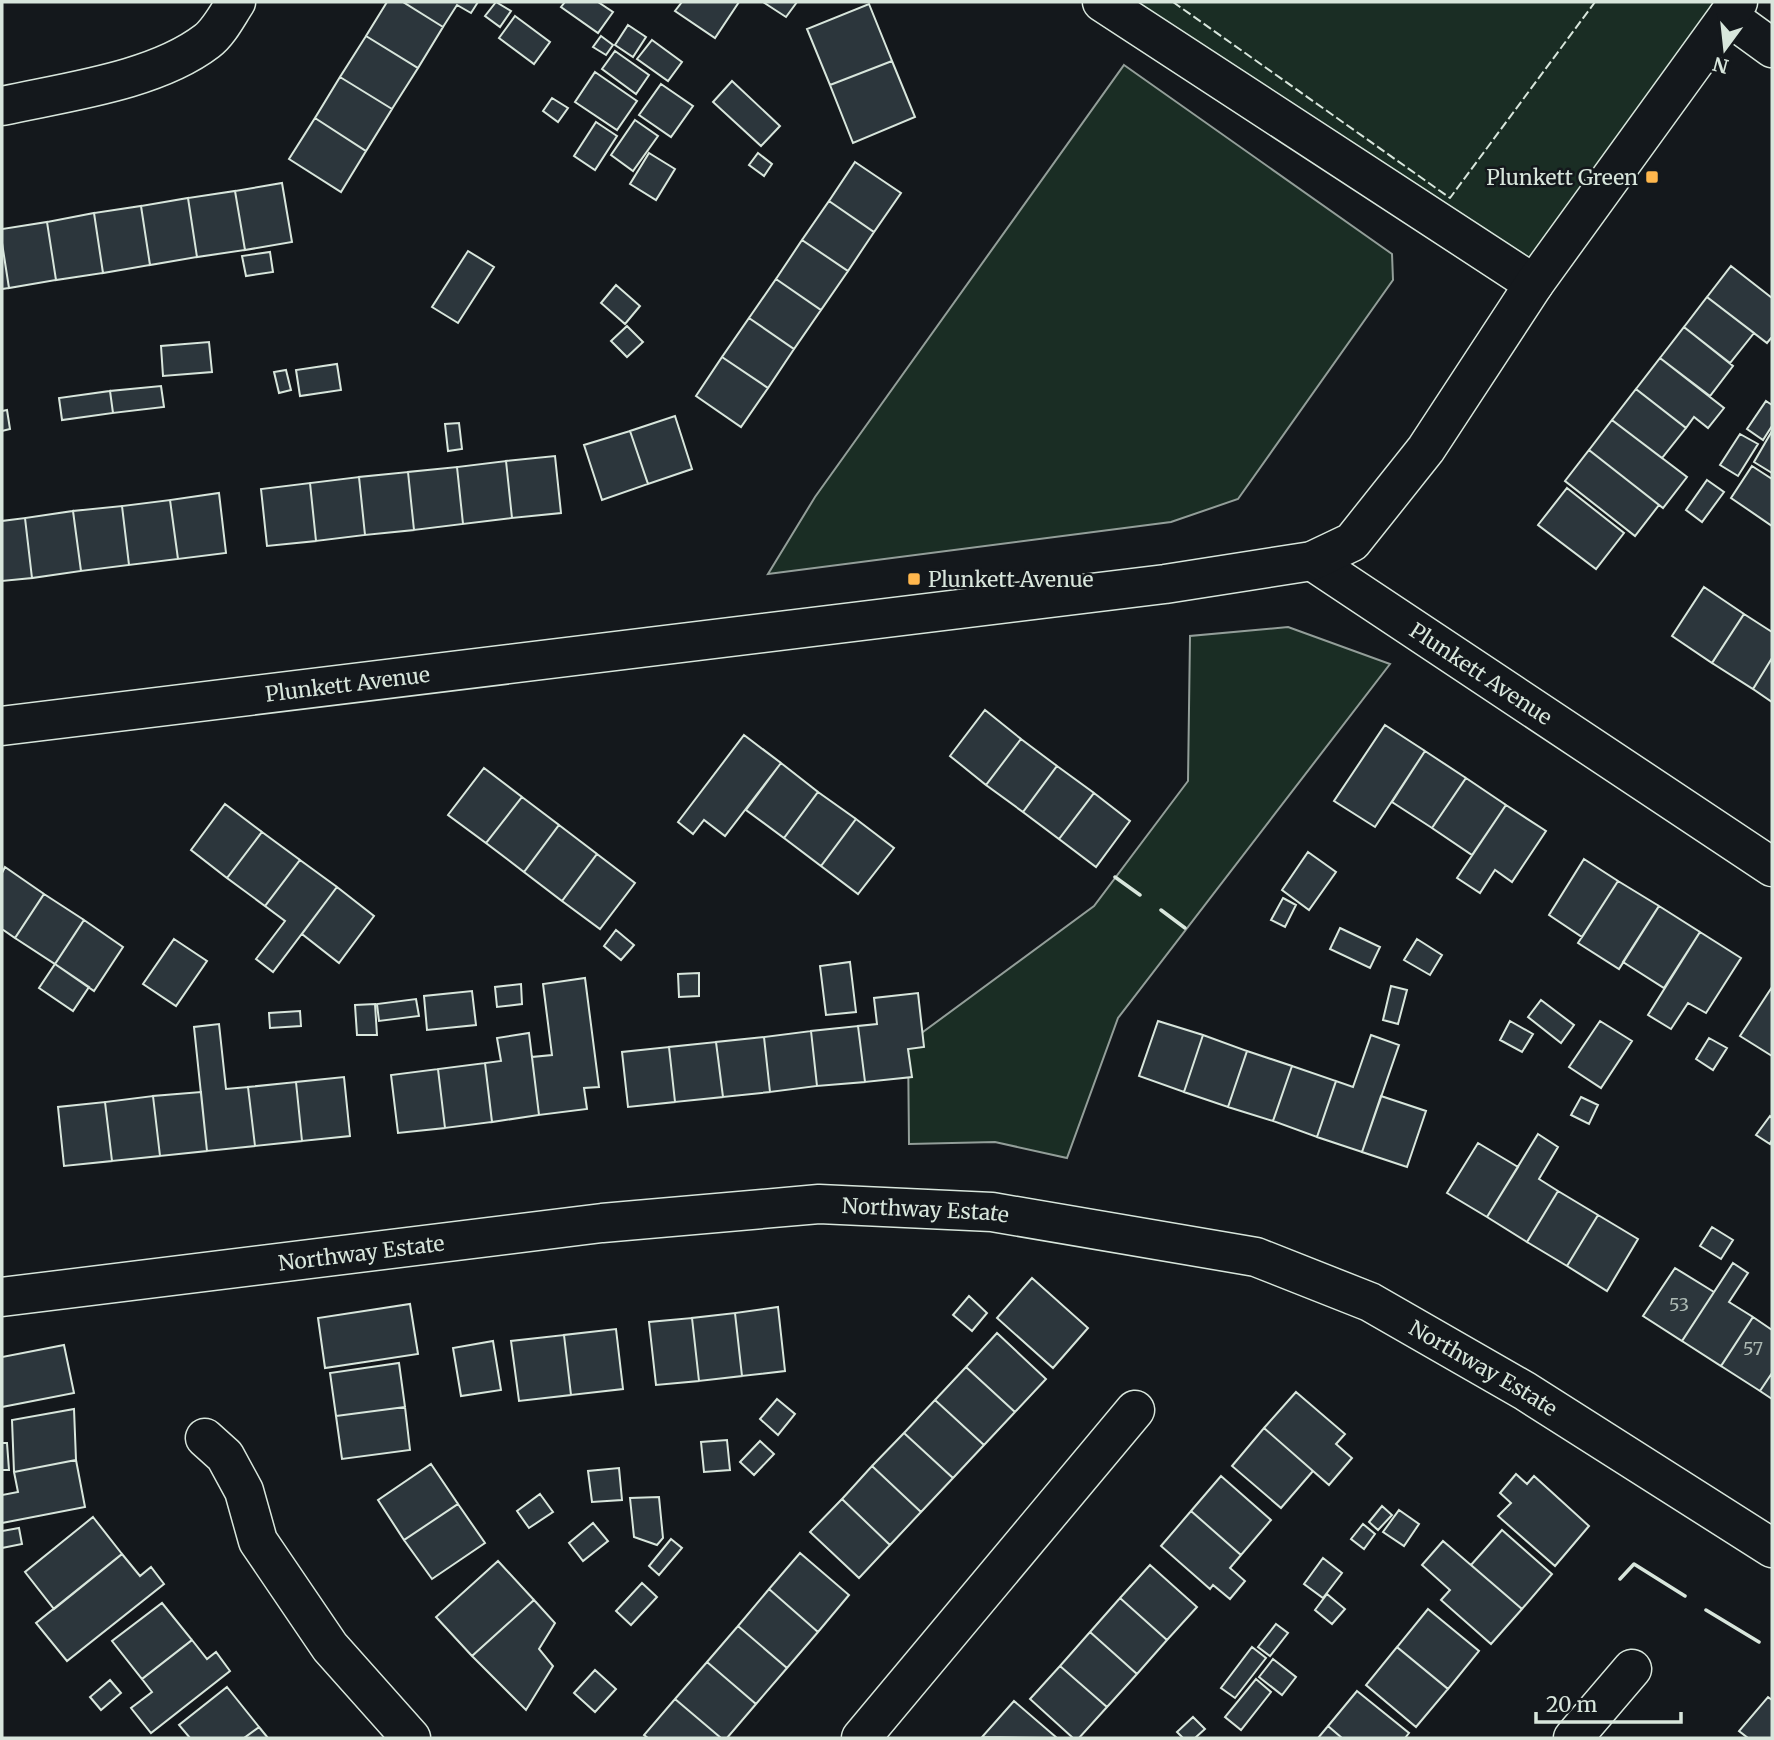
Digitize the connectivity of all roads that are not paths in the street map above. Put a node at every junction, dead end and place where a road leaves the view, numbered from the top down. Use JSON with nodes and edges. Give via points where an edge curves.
{"nodes":[{"id":1,"x":236,"y":2,"type":"edge"},
{"id":2,"x":1102,"y":2,"type":"edge"},
{"id":3,"x":1733,"y":9,"type":"edge"},
{"id":4,"x":1772,"y":48,"type":"edge"},
{"id":5,"x":2,"y":106,"type":"edge"},
{"id":6,"x":1534,"y":284,"type":"junction"},
{"id":7,"x":1312,"y":561,"type":"junction"},
{"id":8,"x":2,"y":726,"type":"edge"},
{"id":9,"x":1772,"y":867,"type":"edge"},
{"id":10,"x":2,"y":1297,"type":"edge"},
{"id":11,"x":1135,"y":1410,"type":"dead end"},
{"id":12,"x":205,"y":1438,"type":"dead end"},
{"id":13,"x":1772,"y":1548,"type":"edge"},
{"id":14,"x":1632,"y":1670,"type":"dead end"},
{"id":15,"x":411,"y":1738,"type":"edge"},
{"id":16,"x":861,"y":1738,"type":"edge"},
{"id":17,"x":1573,"y":1738,"type":"edge"}],
"edges":[{"from":1,"to":5,"type":"street","via":[[209,40],[169,63],[103,84]]},
{"from":2,"to":6,"type":"street"},
{"from":3,"to":4,"type":"street"},
{"from":3,"to":6,"type":"street"},
{"from":6,"to":7,"type":"street","via":[[1426,449],[1374,515],[1352,542]]},
{"from":7,"to":8,"type":"street","name":"Plunkett Avenue","via":[[1151,586]]},
{"from":7,"to":9,"type":"street","name":"Plunkett Avenue"},
{"from":10,"to":13,"type":"street","name":"Northway Estate","via":[[602,1223],[819,1204],[992,1212],[1256,1257],[1370,1302],[1525,1391]]},
{"from":11,"to":16,"type":"street"},
{"from":12,"to":15,"type":"street","via":[[225,1456],[244,1491],[258,1541],[330,1647]]},
{"from":14,"to":17,"type":"street"}]}
